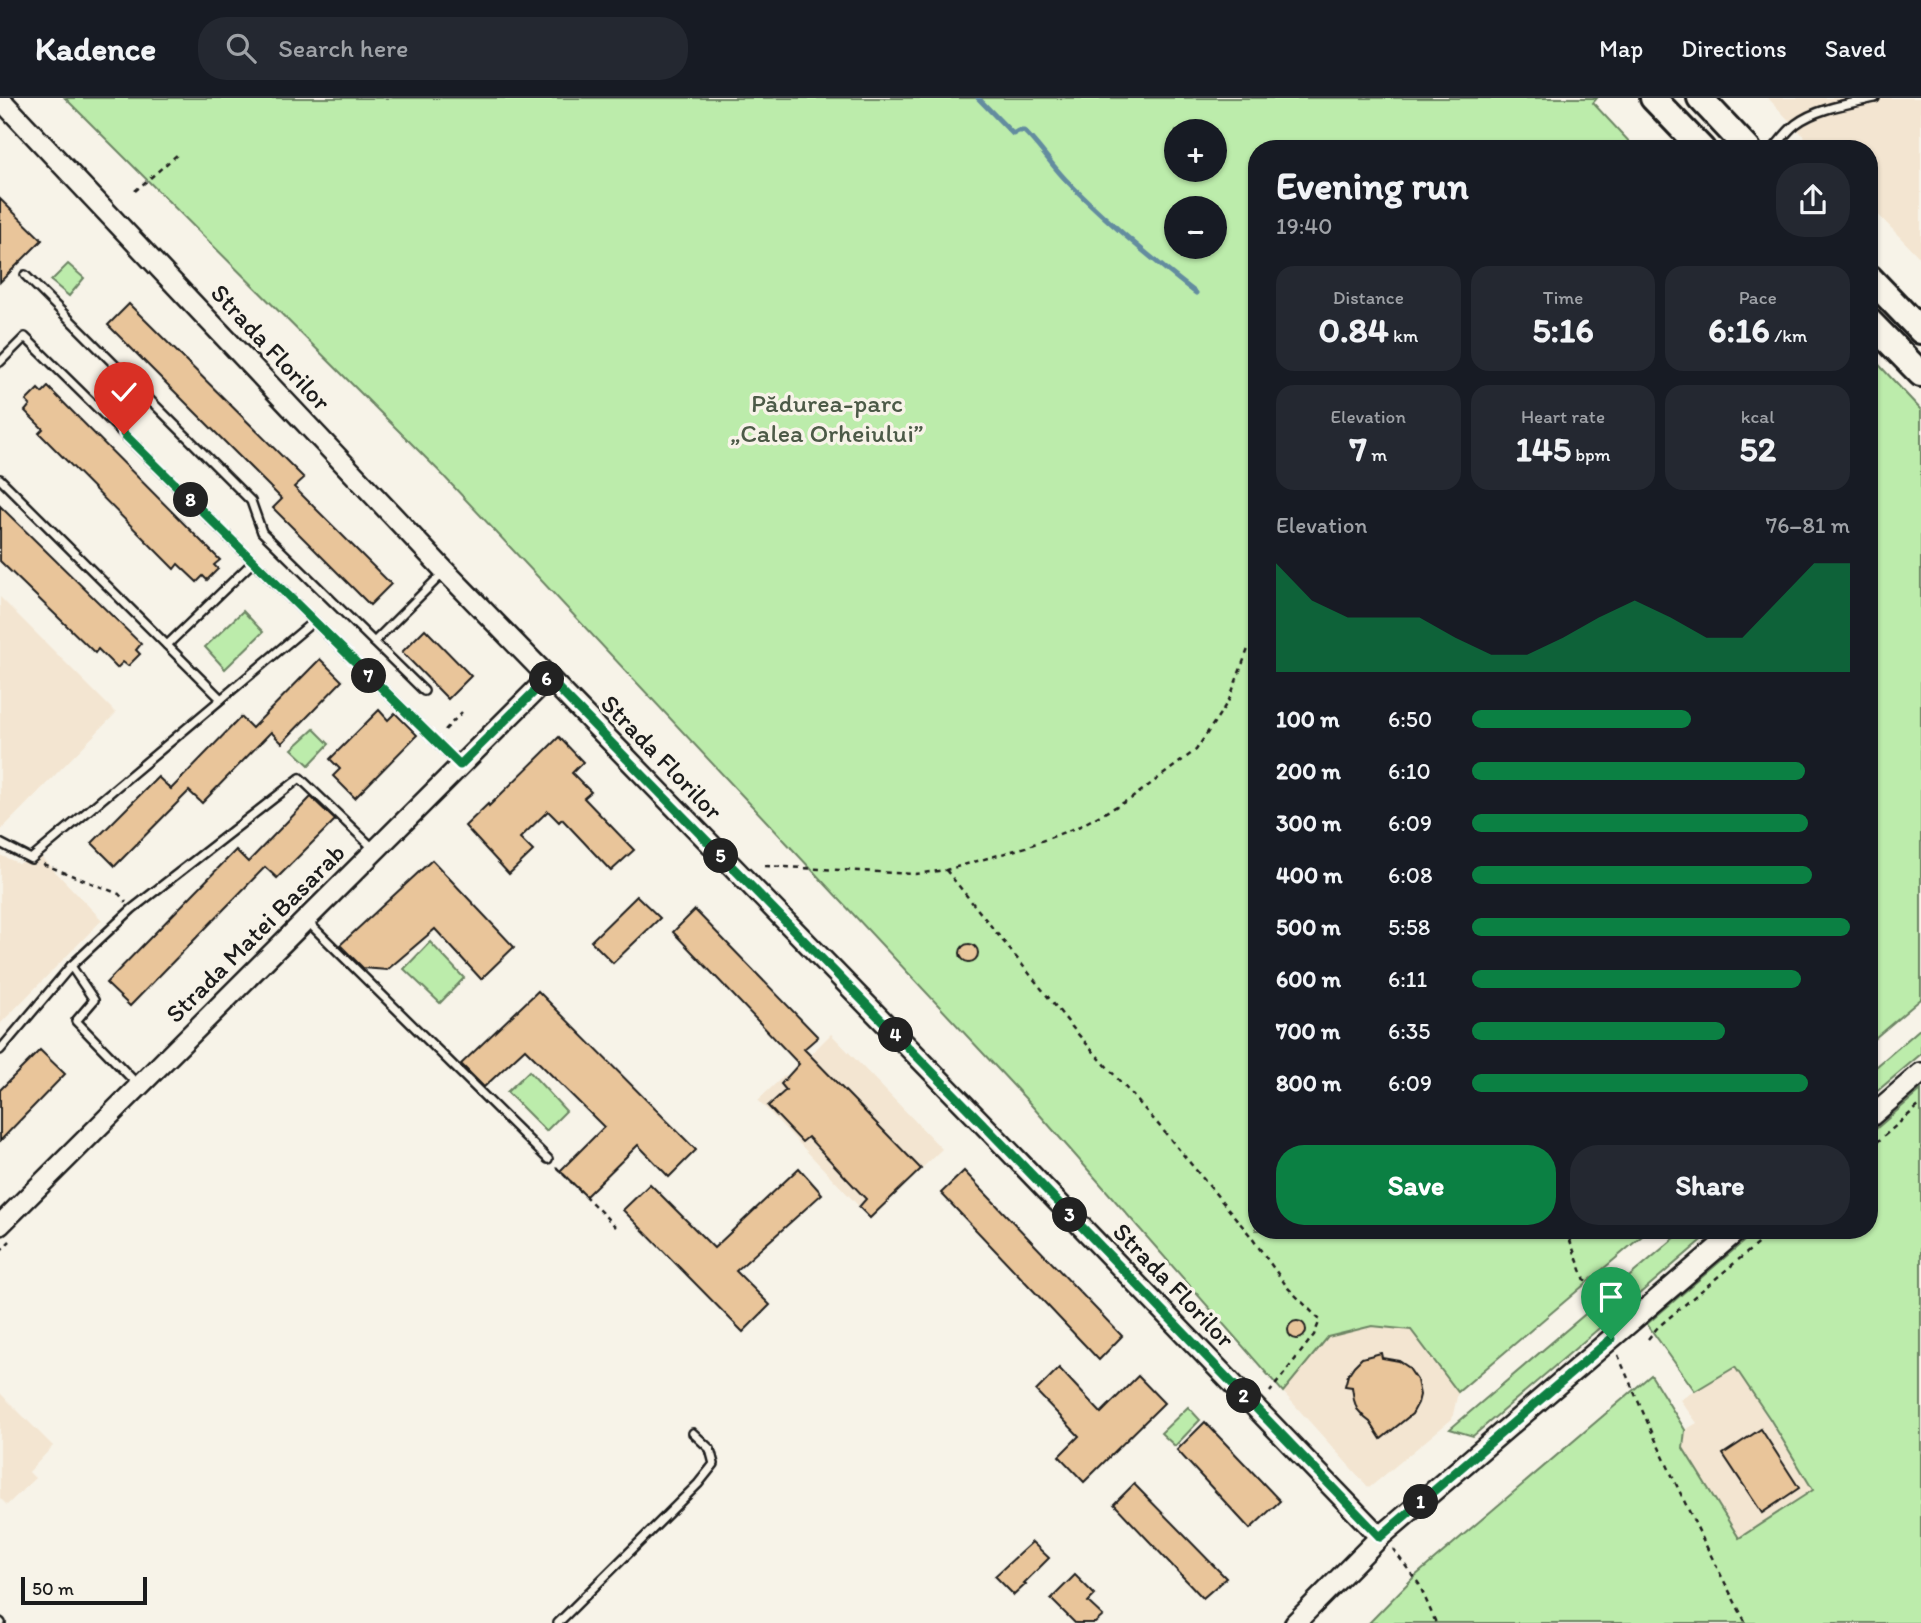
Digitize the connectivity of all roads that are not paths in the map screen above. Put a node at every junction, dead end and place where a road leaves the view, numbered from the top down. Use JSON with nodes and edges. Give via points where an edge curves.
{"nodes":[{"id":1,"x":1700,"y":98,"type":"edge"},
{"id":2,"x":1875,"y":98,"type":"edge"},
{"id":3,"x":0,"y":99,"type":"edge"},
{"id":4,"x":1665,"y":102,"type":"edge"},
{"id":5,"x":1695,"y":140,"type":"edge"},
{"id":6,"x":1740,"y":140,"type":"edge"},
{"id":7,"x":1781,"y":140,"type":"edge"},
{"id":8,"x":25,"y":275,"type":"dead end"},
{"id":9,"x":1878,"y":286,"type":"edge"},
{"id":10,"x":1878,"y":330,"type":"edge"},
{"id":11,"x":1921,"y":331,"type":"edge"},
{"id":12,"x":0,"y":362,"type":"edge"},
{"id":13,"x":1921,"y":374,"type":"edge"},
{"id":14,"x":0,"y":479,"type":"edge"},
{"id":15,"x":253,"y":562,"type":"junction"},
{"id":16,"x":445,"y":572,"type":"junction"},
{"id":17,"x":314,"y":621,"type":"junction"},
{"id":18,"x":374,"y":642,"type":"junction"},
{"id":19,"x":167,"y":645,"type":"junction"},
{"id":20,"x":548,"y":678,"type":"junction"},
{"id":21,"x":424,"y":691,"type":"dead end"},
{"id":22,"x":221,"y":699,"type":"junction"},
{"id":23,"x":460,"y":765,"type":"junction"},
{"id":24,"x":0,"y":843,"type":"edge"},
{"id":25,"x":375,"y":850,"type":"junction"},
{"id":26,"x":306,"y":920,"type":"junction"},
{"id":27,"x":71,"y":966,"type":"junction"},
{"id":28,"x":0,"y":1051,"type":"edge"},
{"id":29,"x":1921,"y":1073,"type":"edge"},
{"id":30,"x":139,"y":1086,"type":"junction"},
{"id":31,"x":1878,"y":1110,"type":"edge"},
{"id":32,"x":548,"y":1159,"type":"road end"},
{"id":33,"x":0,"y":1225,"type":"edge"},
{"id":34,"x":1728,"y":1239,"type":"edge"},
{"id":35,"x":692,"y":1433,"type":"dead end"},
{"id":36,"x":1387,"y":1543,"type":"junction"},
{"id":37,"x":558,"y":1623,"type":"edge"},
{"id":38,"x":1295,"y":1623,"type":"edge"}],
"edges":[{"from":1,"to":6,"type":"highway"},
{"from":2,"to":7,"type":"lane","via":[[1804,118]]},
{"from":3,"to":16,"type":"main road","name":"Strada Florilor"},
{"from":4,"to":5,"type":"highway"},
{"from":8,"to":18,"type":"lane","via":[[251,500],[262,532]]},
{"from":9,"to":11,"type":"highway"},
{"from":10,"to":13,"type":"highway"},
{"from":12,"to":15,"type":"lane","via":[[26,337]]},
{"from":14,"to":19,"type":"lane"},
{"from":15,"to":17,"type":"lane"},
{"from":15,"to":19,"type":"lane"},
{"from":16,"to":18,"type":"lane"},
{"from":16,"to":20,"type":"main road","name":"Strada Florilor"},
{"from":17,"to":22,"type":"lane"},
{"from":17,"to":23,"type":"lane"},
{"from":18,"to":21,"type":"lane"},
{"from":19,"to":22,"type":"lane"},
{"from":20,"to":23,"type":"main road","name":"Strada Matei Basarab"},
{"from":20,"to":36,"type":"main road","name":"Strada Florilor"},
{"from":22,"to":24,"type":"lane","via":[[31,859]]},
{"from":23,"to":25,"type":"main road","name":"Strada Matei Basarab"},
{"from":25,"to":26,"type":"main road","name":"Strada Matei Basarab"},
{"from":25,"to":27,"type":"lane","via":[[300,778],[132,909]]},
{"from":26,"to":30,"type":"main road","name":"Strada Matei Basarab"},
{"from":26,"to":32,"type":"lane"},
{"from":27,"to":28,"type":"lane"},
{"from":27,"to":30,"type":"lane","via":[[94,1000],[76,1021]]},
{"from":29,"to":31,"type":"main road"},
{"from":30,"to":33,"type":"main road","name":"Strada Matei Basarab"},
{"from":34,"to":36,"type":"main road"},
{"from":35,"to":37,"type":"lane","via":[[710,1449],[714,1464]]},
{"from":36,"to":38,"type":"main road"}]}
